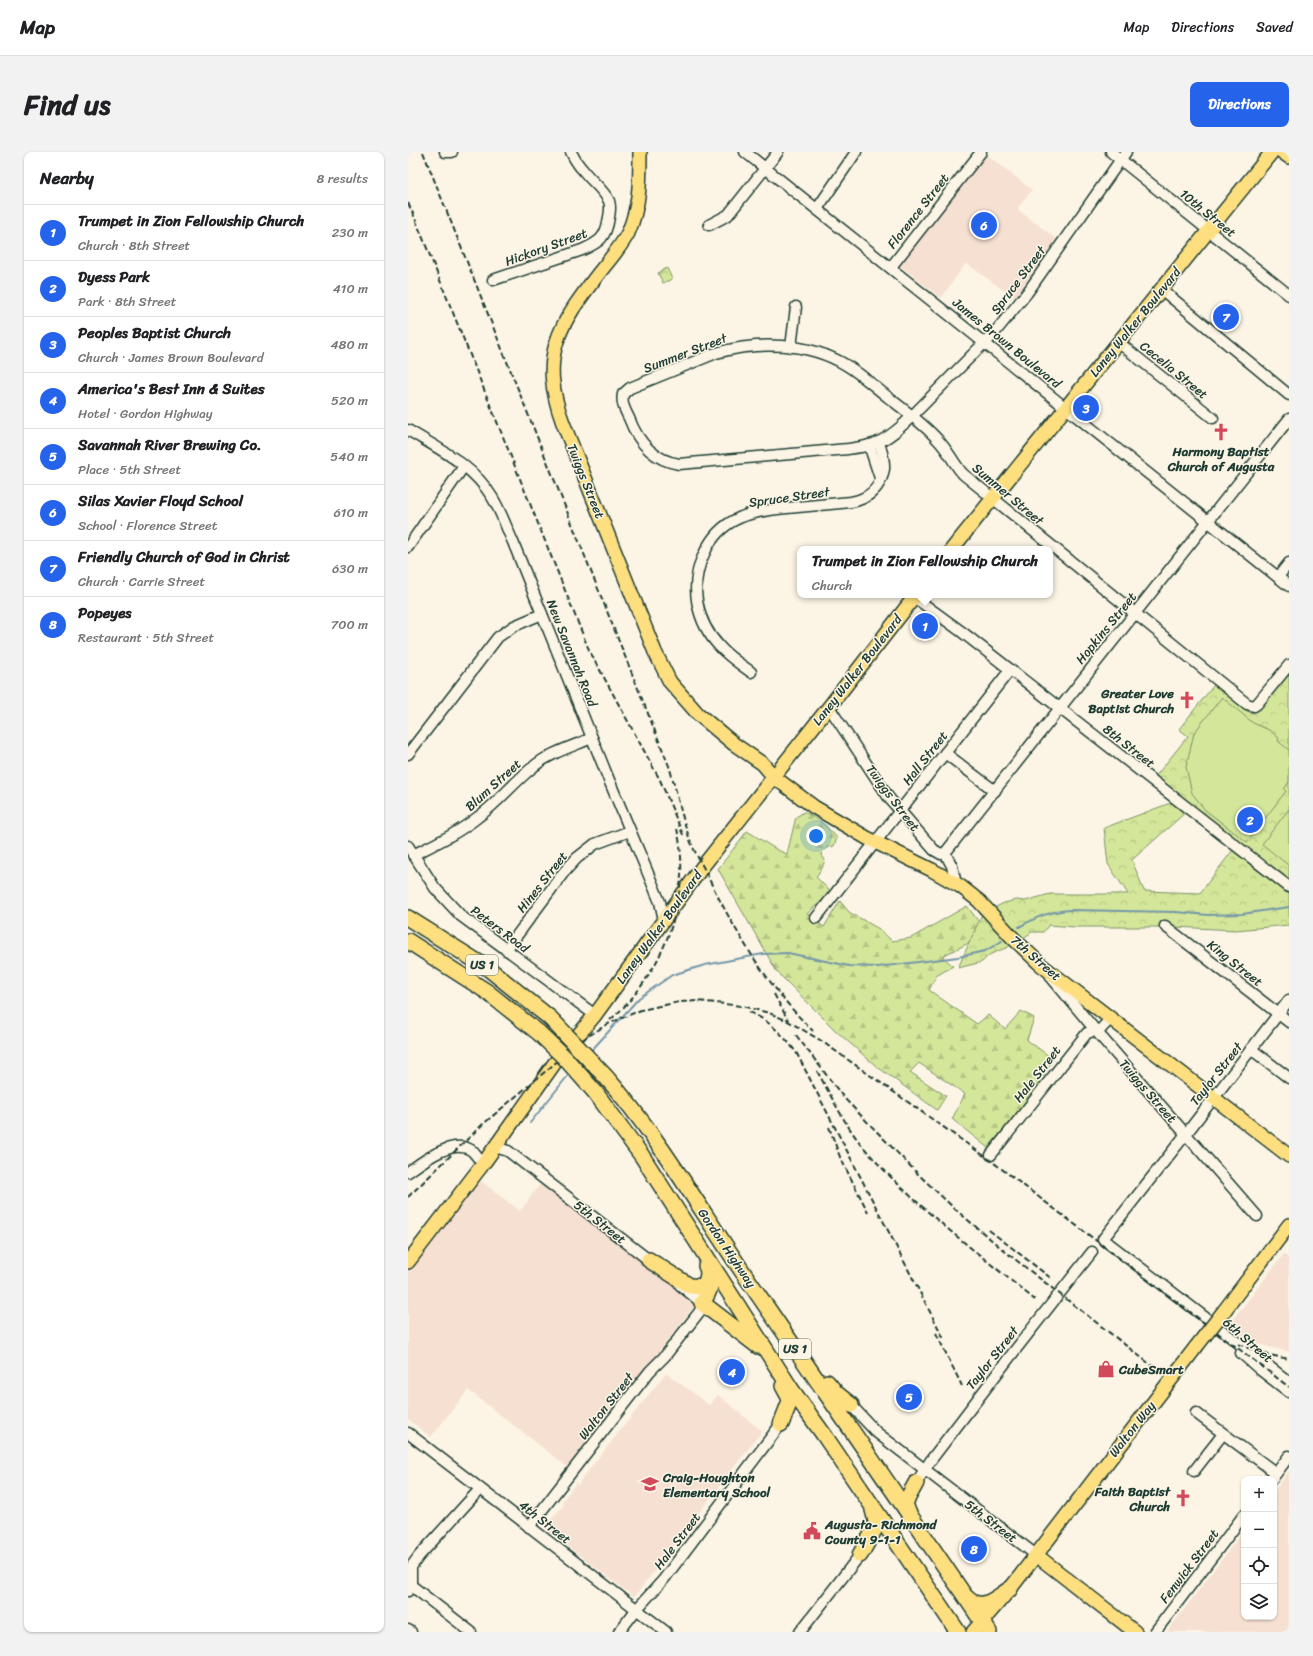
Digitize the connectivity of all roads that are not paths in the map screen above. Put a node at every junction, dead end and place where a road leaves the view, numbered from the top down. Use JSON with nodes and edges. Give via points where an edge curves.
{"nodes":[{"id":1,"x":571,"y":152,"type":"edge"},
{"id":2,"x":640,"y":152,"type":"edge"},
{"id":3,"x":745,"y":152,"type":"edge"},
{"id":4,"x":778,"y":152,"type":"edge"},
{"id":5,"x":856,"y":152,"type":"edge"},
{"id":6,"x":981,"y":152,"type":"edge"},
{"id":7,"x":1111,"y":152,"type":"edge"},
{"id":8,"x":1272,"y":152,"type":"edge"},
{"id":9,"x":1282,"y":152,"type":"edge"},
{"id":10,"x":1123,"y":156,"type":"edge"},
{"id":11,"x":1289,"y":157,"type":"edge"},
{"id":12,"x":766,"y":168,"type":"junction"},
{"id":13,"x":817,"y":209,"type":"junction"},
{"id":14,"x":709,"y":225,"type":"dead end"},
{"id":15,"x":1209,"y":230,"type":"junction"},
{"id":16,"x":891,"y":268,"type":"junction"},
{"id":17,"x":493,"y":280,"type":"dead end"},
{"id":18,"x":1161,"y":289,"type":"junction"},
{"id":19,"x":1289,"y":294,"type":"edge"},
{"id":20,"x":796,"y":307,"type":"dead end"},
{"id":21,"x":985,"y":342,"type":"junction"},
{"id":22,"x":1118,"y":342,"type":"junction"},
{"id":23,"x":791,"y":347,"type":"junction"},
{"id":24,"x":624,"y":394,"type":"joint"},
{"id":25,"x":1289,"y":395,"type":"edge"},
{"id":26,"x":1066,"y":408,"type":"junction"},
{"id":27,"x":912,"y":416,"type":"junction"},
{"id":28,"x":1213,"y":418,"type":"dead end"},
{"id":29,"x":1289,"y":419,"type":"edge"},
{"id":30,"x":408,"y":430,"type":"edge"},
{"id":31,"x":879,"y":442,"type":"junction"},
{"id":32,"x":870,"y":446,"type":"junction"},
{"id":33,"x":464,"y":466,"type":"junction"},
{"id":34,"x":880,"y":479,"type":"junction"},
{"id":35,"x":991,"y":499,"type":"junction"},
{"id":36,"x":1208,"y":522,"type":"junction"},
{"id":37,"x":954,"y":546,"type":"edge"},
{"id":38,"x":1049,"y":546,"type":"edge"},
{"id":39,"x":408,"y":547,"type":"edge"},
{"id":40,"x":1053,"y":549,"type":"edge"},
{"id":41,"x":1289,"y":563,"type":"edge"},
{"id":42,"x":1278,"y":577,"type":"junction"},
{"id":43,"x":1289,"y":586,"type":"edge"},
{"id":44,"x":913,"y":598,"type":"edge"},
{"id":45,"x":918,"y":598,"type":"edge"},
{"id":46,"x":542,"y":614,"type":"junction"},
{"id":47,"x":1134,"y":614,"type":"junction"},
{"id":48,"x":1289,"y":665,"type":"edge"},
{"id":49,"x":1010,"y":670,"type":"junction"},
{"id":50,"x":751,"y":672,"type":"dead end"},
{"id":51,"x":829,"y":707,"type":"junction"},
{"id":52,"x":1059,"y":708,"type":"junction"},
{"id":53,"x":592,"y":738,"type":"junction"},
{"id":54,"x":945,"y":753,"type":"junction"},
{"id":55,"x":408,"y":754,"type":"edge"},
{"id":56,"x":774,"y":777,"type":"junction"},
{"id":57,"x":995,"y":791,"type":"junction"},
{"id":58,"x":900,"y":811,"type":"junction"},
{"id":59,"x":630,"y":831,"type":"junction"},
{"id":60,"x":875,"y":842,"type":"junction"},
{"id":61,"x":410,"y":851,"type":"edge"},
{"id":62,"x":944,"y":854,"type":"junction"},
{"id":63,"x":956,"y":884,"type":"junction"},
{"id":64,"x":1289,"y":887,"type":"edge"},
{"id":65,"x":408,"y":918,"type":"edge"},
{"id":66,"x":816,"y":918,"type":"dead end"},
{"id":67,"x":664,"y":920,"type":"junction"},
{"id":68,"x":1165,"y":926,"type":"dead end"},
{"id":69,"x":408,"y":941,"type":"edge"},
{"id":70,"x":506,"y":950,"type":"junction"},
{"id":71,"x":1040,"y":964,"type":"junction"},
{"id":72,"x":1289,"y":1000,"type":"edge"},
{"id":73,"x":1278,"y":1013,"type":"junction"},
{"id":74,"x":595,"y":1015,"type":"junction"},
{"id":75,"x":1110,"y":1018,"type":"junction"},
{"id":76,"x":1289,"y":1022,"type":"edge"},
{"id":77,"x":1096,"y":1030,"type":"junction"},
{"id":78,"x":1252,"y":1049,"type":"junction"},
{"id":79,"x":1289,"y":1078,"type":"edge"},
{"id":80,"x":1214,"y":1098,"type":"junction"},
{"id":81,"x":613,"y":1115,"type":"junction"},
{"id":82,"x":1186,"y":1134,"type":"junction"},
{"id":83,"x":494,"y":1147,"type":"junction"},
{"id":84,"x":991,"y":1155,"type":"dead end"},
{"id":85,"x":1289,"y":1156,"type":"edge"},
{"id":86,"x":483,"y":1164,"type":"junction"},
{"id":87,"x":408,"y":1172,"type":"edge"},
{"id":88,"x":1258,"y":1216,"type":"dead end"},
{"id":89,"x":1289,"y":1224,"type":"edge"},
{"id":90,"x":1103,"y":1239,"type":"joint"},
{"id":91,"x":1092,"y":1252,"type":"dead end"},
{"id":92,"x":649,"y":1260,"type":"junction"},
{"id":93,"x":408,"y":1262,"type":"edge"},
{"id":94,"x":708,"y":1270,"type":"junction"},
{"id":95,"x":702,"y":1303,"type":"junction"},
{"id":96,"x":1190,"y":1307,"type":"junction"},
{"id":97,"x":778,"y":1323,"type":"junction"},
{"id":98,"x":766,"y":1353,"type":"junction"},
{"id":99,"x":1289,"y":1382,"type":"edge"},
{"id":100,"x":1289,"y":1392,"type":"edge"},
{"id":101,"x":851,"y":1405,"type":"joint"},
{"id":102,"x":1196,"y":1413,"type":"dead end"},
{"id":103,"x":813,"y":1422,"type":"junction"},
{"id":104,"x":781,"y":1424,"type":"junction"},
{"id":105,"x":408,"y":1434,"type":"edge"},
{"id":106,"x":1223,"y":1434,"type":"junction"},
{"id":107,"x":1289,"y":1456,"type":"edge"},
{"id":108,"x":925,"y":1470,"type":"junction"},
{"id":109,"x":1194,"y":1471,"type":"dead end"},
{"id":110,"x":882,"y":1476,"type":"junction"},
{"id":111,"x":1274,"y":1476,"type":"edge"},
{"id":112,"x":916,"y":1483,"type":"junction"},
{"id":113,"x":480,"y":1489,"type":"junction"},
{"id":114,"x":873,"y":1509,"type":"junction"},
{"id":115,"x":910,"y":1518,"type":"junction"},
{"id":116,"x":1241,"y":1519,"type":"edge"},
{"id":117,"x":529,"y":1527,"type":"junction"},
{"id":118,"x":899,"y":1547,"type":"junction"},
{"id":119,"x":860,"y":1555,"type":"junction"},
{"id":120,"x":1036,"y":1555,"type":"junction"},
{"id":121,"x":409,"y":1586,"type":"edge"},
{"id":122,"x":1010,"y":1589,"type":"junction"},
{"id":123,"x":962,"y":1592,"type":"junction"},
{"id":124,"x":636,"y":1610,"type":"junction"},
{"id":125,"x":982,"y":1629,"type":"edge"},
{"id":126,"x":408,"y":1630,"type":"edge"},
{"id":127,"x":411,"y":1632,"type":"edge"},
{"id":128,"x":471,"y":1632,"type":"edge"},
{"id":129,"x":619,"y":1632,"type":"edge"},
{"id":130,"x":666,"y":1632,"type":"edge"},
{"id":131,"x":800,"y":1632,"type":"edge"},
{"id":132,"x":958,"y":1632,"type":"edge"},
{"id":133,"x":1135,"y":1632,"type":"edge"},
{"id":134,"x":1155,"y":1632,"type":"edge"}],
"edges":[{"from":1,"to":17,"type":"street","name":"Hickory Street","via":[[609,203],[605,234],[598,242],[582,250]]},
{"from":2,"to":56,"type":"main road","name":"Twiggs Street","via":[[640,185],[635,215],[627,234],[573,307],[559,333],[554,350],[552,385],[556,403],[654,652],[667,676],[698,714],[763,764]]},
{"from":3,"to":12,"type":"street","name":"James Brown Boulevard"},
{"from":4,"to":12,"type":"street"},
{"from":5,"to":13,"type":"street"},
{"from":6,"to":16,"type":"street","name":"Florence Street"},
{"from":7,"to":10,"type":"street","name":"10th Street"},
{"from":8,"to":15,"type":"main road","name":"Laney Walker Boulevard"},
{"from":9,"to":11,"type":"main road"},
{"from":10,"to":15,"type":"street","name":"10th Street"},
{"from":10,"to":21,"type":"street","name":"Spruce Street","via":[[1027,293]]},
{"from":12,"to":13,"type":"street","name":"James Brown Boulevard"},
{"from":12,"to":14,"type":"street","via":[[728,215]]},
{"from":13,"to":16,"type":"street","name":"James Brown Boulevard"},
{"from":15,"to":18,"type":"main road","name":"Laney Walker Boulevard"},
{"from":15,"to":19,"type":"street","name":"10th Street"},
{"from":16,"to":21,"type":"street","name":"James Brown Boulevard"},
{"from":18,"to":22,"type":"main road","name":"Laney Walker Boulevard"},
{"from":18,"to":25,"type":"street"},
{"from":20,"to":23,"type":"street"},
{"from":21,"to":26,"type":"street","name":"James Brown Boulevard"},
{"from":21,"to":27,"type":"street","name":"Spruce Street"},
{"from":22,"to":26,"type":"main road","name":"Laney Walker Boulevard"},
{"from":22,"to":28,"type":"street","name":"Cecelia Street"},
{"from":23,"to":24,"type":"street","name":"Summer Street","via":[[754,345],[723,351],[630,388]]},
{"from":23,"to":27,"type":"street","name":"Summer Street","via":[[824,355],[847,365]]},
{"from":24,"to":32,"type":"street","name":"Spruce Street","via":[[623,405],[639,440],[659,458],[672,463],[690,464]]},
{"from":26,"to":35,"type":"main road","name":"Laney Walker Boulevard"},
{"from":26,"to":36,"type":"street","name":"James Brown Boulevard"},
{"from":27,"to":31,"type":"street","name":"Spruce Street"},
{"from":27,"to":35,"type":"street","name":"Summer Street","via":[[939,441],[963,474]]},
{"from":29,"to":36,"type":"street","name":"Hopkins Street"},
{"from":30,"to":33,"type":"street","name":"New Savannah Road"},
{"from":31,"to":32,"type":"street","name":"Spruce Street"},
{"from":31,"to":34,"type":"street","name":"Spruce Street","via":[[884,461]]},
{"from":32,"to":34,"type":"street"},
{"from":33,"to":39,"type":"street"},
{"from":33,"to":46,"type":"street","name":"New Savannah Road","via":[[485,487],[497,506]]},
{"from":34,"to":50,"type":"street","name":"Spruce Street","via":[[871,494],[859,501],[749,514],[728,524],[714,537],[701,560],[696,576],[698,608],[703,623],[719,646]]},
{"from":35,"to":37,"type":"main road","name":"Laney Walker Boulevard"},
{"from":35,"to":38,"type":"street","name":"Summer Street"},
{"from":36,"to":42,"type":"street","name":"James Brown Boulevard"},
{"from":36,"to":47,"type":"street","name":"Hopkins Street"},
{"from":40,"to":47,"type":"street","name":"Summer Street"},
{"from":41,"to":42,"type":"street"},
{"from":42,"to":43,"type":"street","name":"James Brown Boulevard"},
{"from":44,"to":51,"type":"main road","name":"Laney Walker Boulevard"},
{"from":45,"to":49,"type":"street","name":"8th Street"},
{"from":46,"to":53,"type":"street","name":"New Savannah Road"},
{"from":46,"to":55,"type":"street","via":[[514,626],[498,637]]},
{"from":47,"to":48,"type":"street","name":"Summer Street","via":[[1246,704],[1254,706],[1260,702]]},
{"from":47,"to":52,"type":"street","name":"Hopkins Street"},
{"from":49,"to":52,"type":"street","name":"8th Street"},
{"from":49,"to":54,"type":"street","name":"Hall Street"},
{"from":51,"to":56,"type":"main road","name":"Laney Walker Boulevard"},
{"from":51,"to":58,"type":"street","name":"Twiggs Street"},
{"from":52,"to":57,"type":"street","name":"Hopkins Street"},
{"from":52,"to":64,"type":"street","name":"8th Street"},
{"from":53,"to":59,"type":"street","name":"New Savannah Road"},
{"from":53,"to":61,"type":"street","name":"Blum Street","via":[[542,761],[479,817],[453,834]]},
{"from":54,"to":57,"type":"street"},
{"from":54,"to":58,"type":"street","name":"Hall Street"},
{"from":56,"to":60,"type":"main road","name":"7th Street","via":[[814,807]]},
{"from":56,"to":67,"type":"main road","name":"Laney Walker Boulevard","via":[[703,866]]},
{"from":57,"to":62,"type":"street","name":"Hopkins Street"},
{"from":58,"to":60,"type":"street","name":"Hall Street"},
{"from":58,"to":62,"type":"street","name":"Twiggs Street","via":[[934,850]]},
{"from":59,"to":67,"type":"street","name":"New Savannah Road","via":[[660,902]]},
{"from":59,"to":70,"type":"street","name":"Hines Street","via":[[595,844],[577,858]]},
{"from":60,"to":63,"type":"main road","name":"7th Street"},
{"from":60,"to":66,"type":"street","name":"Hall Street"},
{"from":61,"to":70,"type":"street","name":"Peters Road","via":[[445,900]]},
{"from":62,"to":63,"type":"street","name":"Twiggs Street","via":[[952,866]]},
{"from":63,"to":71,"type":"main road","name":"7th Street","via":[[979,901],[1004,930]]},
{"from":65,"to":97,"type":"highway","name":"Gordon Highway","number":"US 1","bridge":true,"via":[[489,969],[550,1018],[606,1077],[657,1144]]},
{"from":67,"to":74,"type":"main road","name":"Laney Walker Boulevard"},
{"from":68,"to":73,"type":"street","name":"King Street"},
{"from":69,"to":81,"type":"highway","name":"Gordon Highway","number":"US 1","bridge":true,"via":[[486,990],[539,1033],[564,1057]]},
{"from":70,"to":74,"type":"street","name":"Peters Road"},
{"from":71,"to":75,"type":"main road","name":"7th Street"},
{"from":71,"to":77,"type":"street","name":"Twiggs Street"},
{"from":72,"to":73,"type":"street","name":"Taylor Street"},
{"from":73,"to":76,"type":"street","name":"King Street"},
{"from":73,"to":78,"type":"street","name":"Taylor Street"},
{"from":74,"to":83,"type":"main road","name":"Laney Walker Boulevard","via":[[554,1064]]},
{"from":75,"to":77,"type":"street","name":"Hale Street","via":[[1101,1029]]},
{"from":75,"to":80,"type":"main road","name":"7th Street"},
{"from":77,"to":82,"type":"street","name":"Twiggs Street"},
{"from":77,"to":84,"type":"street","name":"Hale Street","via":[[1087,1033]]},
{"from":78,"to":79,"type":"street"},
{"from":78,"to":80,"type":"street","name":"Taylor Street"},
{"from":80,"to":82,"type":"street","name":"Taylor Street"},
{"from":80,"to":85,"type":"main road","name":"7th Street"},
{"from":81,"to":94,"type":"highway"},
{"from":81,"to":98,"type":"highway","name":"Gordon Highway","number":"US 1","via":[[751,1325]]},
{"from":82,"to":88,"type":"street","name":"Twiggs Street"},
{"from":82,"to":90,"type":"street","name":"Taylor Street"},
{"from":83,"to":86,"type":"main road","name":"Laney Walker Boulevard"},
{"from":83,"to":92,"type":"street","name":"5th Street","via":[[508,1151]]},
{"from":86,"to":87,"type":"street","via":[[471,1150],[451,1148],[438,1152]]},
{"from":86,"to":93,"type":"main road","name":"Laney Walker Boulevard"},
{"from":89,"to":120,"type":"main road","name":"Walton Way","bridge":true},
{"from":90,"to":96,"type":"street","name":"6th Street"},
{"from":91,"to":108,"type":"street","name":"Taylor Street"},
{"from":92,"to":94,"type":"highway","via":[[690,1286],[703,1286],[708,1280]]},
{"from":92,"to":95,"type":"street","name":"5th Street"},
{"from":94,"to":95,"type":"highway","via":[[711,1283]]},
{"from":95,"to":98,"type":"highway"},
{"from":95,"to":117,"type":"street","name":"Walton Street","via":[[700,1311]]},
{"from":96,"to":99,"type":"street","name":"6th Street"},
{"from":96,"to":100,"type":"street","name":"6th Street"},
{"from":97,"to":101,"type":"highway","via":[[836,1393]]},
{"from":97,"to":110,"type":"highway","name":"Gordon Highway","number":"US 1"},
{"from":98,"to":103,"type":"highway","name":"Gordon Highway","number":"US 1"},
{"from":98,"to":104,"type":"highway","via":[[766,1360],[790,1397]]},
{"from":101,"to":108,"type":"street","name":"5th Street","via":[[876,1432]]},
{"from":102,"to":106,"type":"street"},
{"from":103,"to":104,"type":"highway","via":[[797,1417]]},
{"from":103,"to":114,"type":"highway","name":"Gordon Highway","number":"US 1"},
{"from":104,"to":124,"type":"street","name":"Hale Street","via":[[664,1579]]},
{"from":105,"to":113,"type":"street","name":"4th Street"},
{"from":106,"to":109,"type":"street"},
{"from":106,"to":111,"type":"street"},
{"from":107,"to":111,"type":"street"},
{"from":108,"to":112,"type":"street","name":"Taylor Street"},
{"from":108,"to":120,"type":"street","name":"5th Street"},
{"from":110,"to":112,"type":"highway","via":[[891,1485],[898,1487]]},
{"from":110,"to":115,"type":"highway","name":"Gordon Highway","number":"US 1"},
{"from":112,"to":115,"type":"highway","via":[[905,1503]]},
{"from":113,"to":117,"type":"street","name":"4th Street"},
{"from":113,"to":121,"type":"street","via":[[419,1556],[411,1567]]},
{"from":114,"to":118,"type":"highway","name":"Gordon Highway","number":"US 1"},
{"from":114,"to":119,"type":"highway","via":[[877,1525]]},
{"from":115,"to":123,"type":"highway","name":"Gordon Highway","number":"US 1"},
{"from":116,"to":134,"type":"street","name":"Fenwick Street"},
{"from":117,"to":124,"type":"street","name":"4th Street"},
{"from":118,"to":119,"type":"highway","via":[[888,1542],[879,1542]]},
{"from":118,"to":132,"type":"highway","name":"Gordon Highway","number":"US 1"},
{"from":119,"to":131,"type":"street"},
{"from":120,"to":122,"type":"main road","name":"Walton Way"},
{"from":120,"to":133,"type":"main road","name":"5th Street"},
{"from":121,"to":128,"type":"street"},
{"from":122,"to":123,"type":"highway","via":[[988,1603],[979,1605]]},
{"from":122,"to":125,"type":"main road","name":"Walton Way"},
{"from":123,"to":125,"type":"highway","name":"Gordon Highway","number":"US 1"},
{"from":124,"to":129,"type":"street","name":"Hale Street"},
{"from":124,"to":130,"type":"street","name":"4th Street"},
{"from":126,"to":127,"type":"street"}]}
